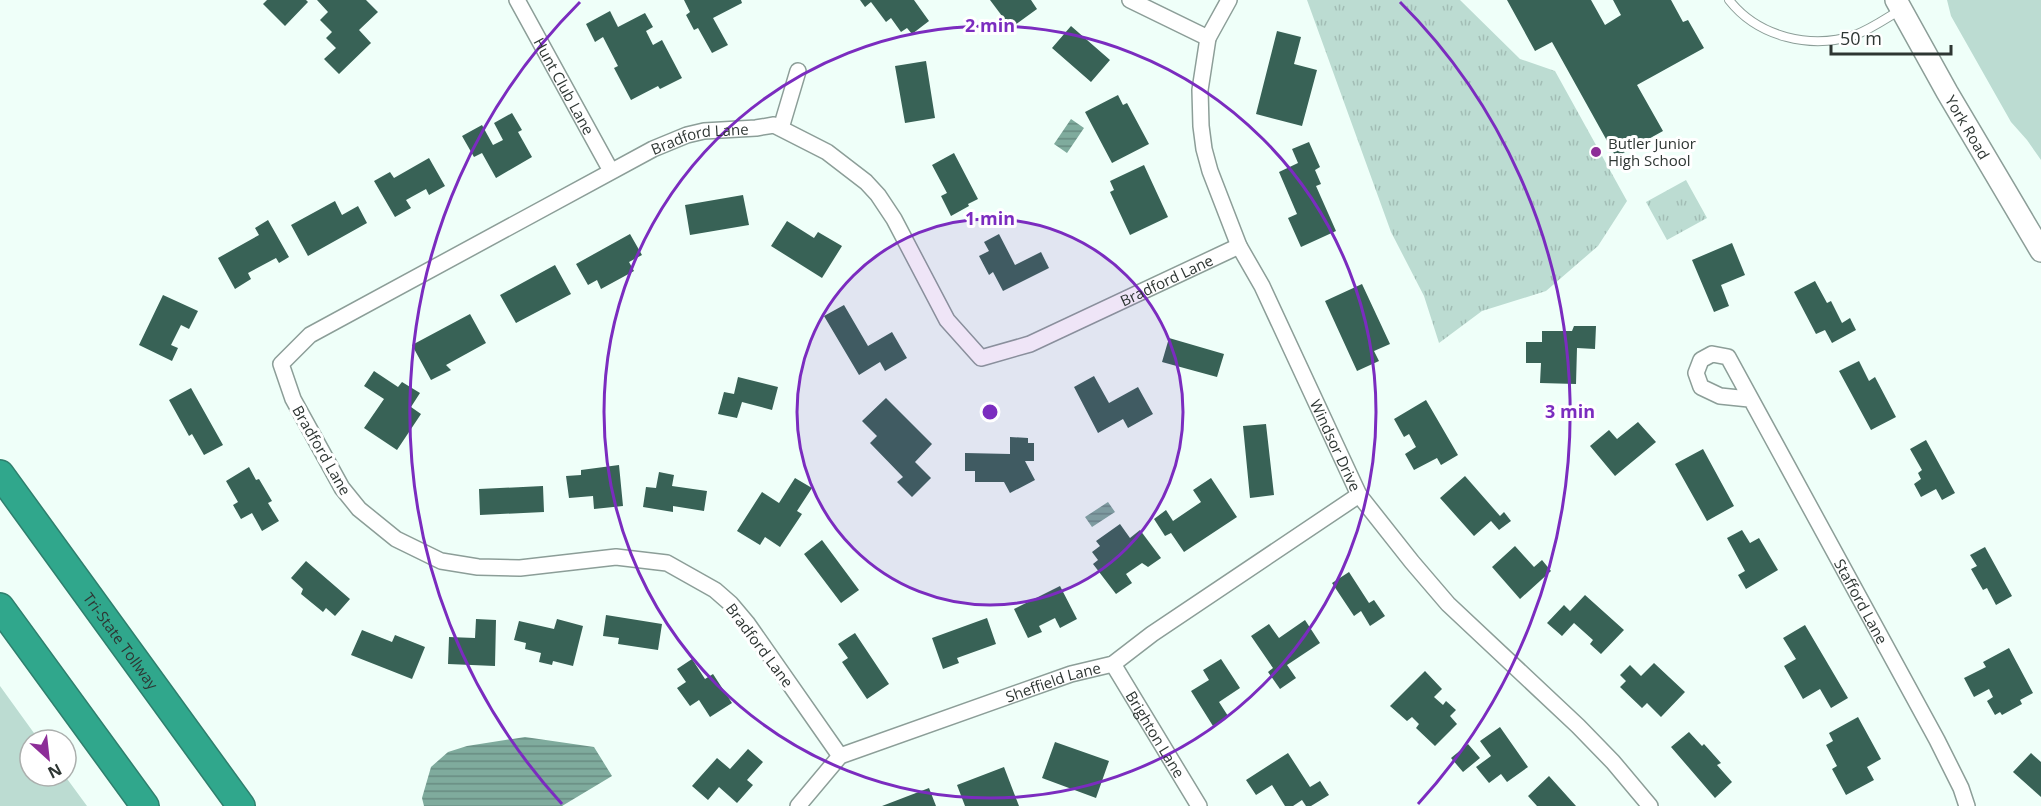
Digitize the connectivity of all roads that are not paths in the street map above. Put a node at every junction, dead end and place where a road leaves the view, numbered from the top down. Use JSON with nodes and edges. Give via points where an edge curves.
{"nodes":[{"id":1,"x":517,"y":0,"type":"edge"},
{"id":2,"x":1130,"y":0,"type":"edge"},
{"id":3,"x":1229,"y":0,"type":"edge"},
{"id":4,"x":1729,"y":0,"type":"edge"},
{"id":5,"x":1899,"y":5,"type":"edge"},
{"id":6,"x":1208,"y":38,"type":"junction"},
{"id":7,"x":798,"y":71,"type":"dead end"},
{"id":8,"x":781,"y":128,"type":"junction"},
{"id":9,"x":611,"y":171,"type":"junction"},
{"id":10,"x":1239,"y":246,"type":"junction"},
{"id":11,"x":2041,"y":251,"type":"edge"},
{"id":12,"x":1749,"y":399,"type":"dead end"},
{"id":13,"x":0,"y":474,"type":"edge"},
{"id":14,"x":1359,"y":495,"type":"junction"},
{"id":15,"x":0,"y":607,"type":"edge"},
{"id":16,"x":1113,"y":664,"type":"junction"},
{"id":17,"x":840,"y":756,"type":"junction"},
{"id":18,"x":143,"y":804,"type":"edge"},
{"id":19,"x":241,"y":806,"type":"edge"},
{"id":20,"x":798,"y":806,"type":"edge"},
{"id":21,"x":1199,"y":806,"type":"edge"},
{"id":22,"x":1650,"y":806,"type":"edge"},
{"id":23,"x":1966,"y":806,"type":"edge"}],
"edges":[{"from":1,"to":9,"type":"street","name":"Hunt Club Lane"},
{"from":2,"to":6,"type":"street"},
{"from":3,"to":6,"type":"street","name":"Windsor Drive"},
{"from":4,"to":5,"type":"lane","via":[[1758,26],[1806,41],[1856,34]]},
{"from":5,"to":11,"type":"main road","name":"York Road"},
{"from":6,"to":10,"type":"street","name":"Windsor Drive","via":[[1200,90],[1204,149]]},
{"from":7,"to":8,"type":"street"},
{"from":8,"to":9,"type":"street","name":"Bradford Lane","via":[[774,125],[687,135]]},
{"from":8,"to":10,"type":"street","name":"Bradford Lane","via":[[839,160],[878,195],[947,320],[981,357],[1030,345]]},
{"from":9,"to":17,"type":"street","name":"Bradford Lane","via":[[310,335],[281,364],[293,399],[342,488],[359,509],[396,538],[441,561],[506,568],[634,558],[667,563],[708,584],[747,623]]},
{"from":10,"to":14,"type":"street","name":"Windsor Drive","via":[[1262,286]]},
{"from":12,"to":23,"type":"street","name":"Stafford Lane","via":[[1937,740]]},
{"from":13,"to":19,"type":"highway","name":"Tri-State Tollway"},
{"from":14,"to":16,"type":"street","name":"Sheffield Lane"},
{"from":14,"to":22,"type":"street","name":"Windsor Drive","via":[[1448,604],[1578,726]]},
{"from":15,"to":18,"type":"highway"},
{"from":16,"to":17,"type":"street","name":"Sheffield Lane","via":[[1071,674]]},
{"from":16,"to":21,"type":"street","name":"Brighton Lane"},
{"from":17,"to":20,"type":"street"}]}
